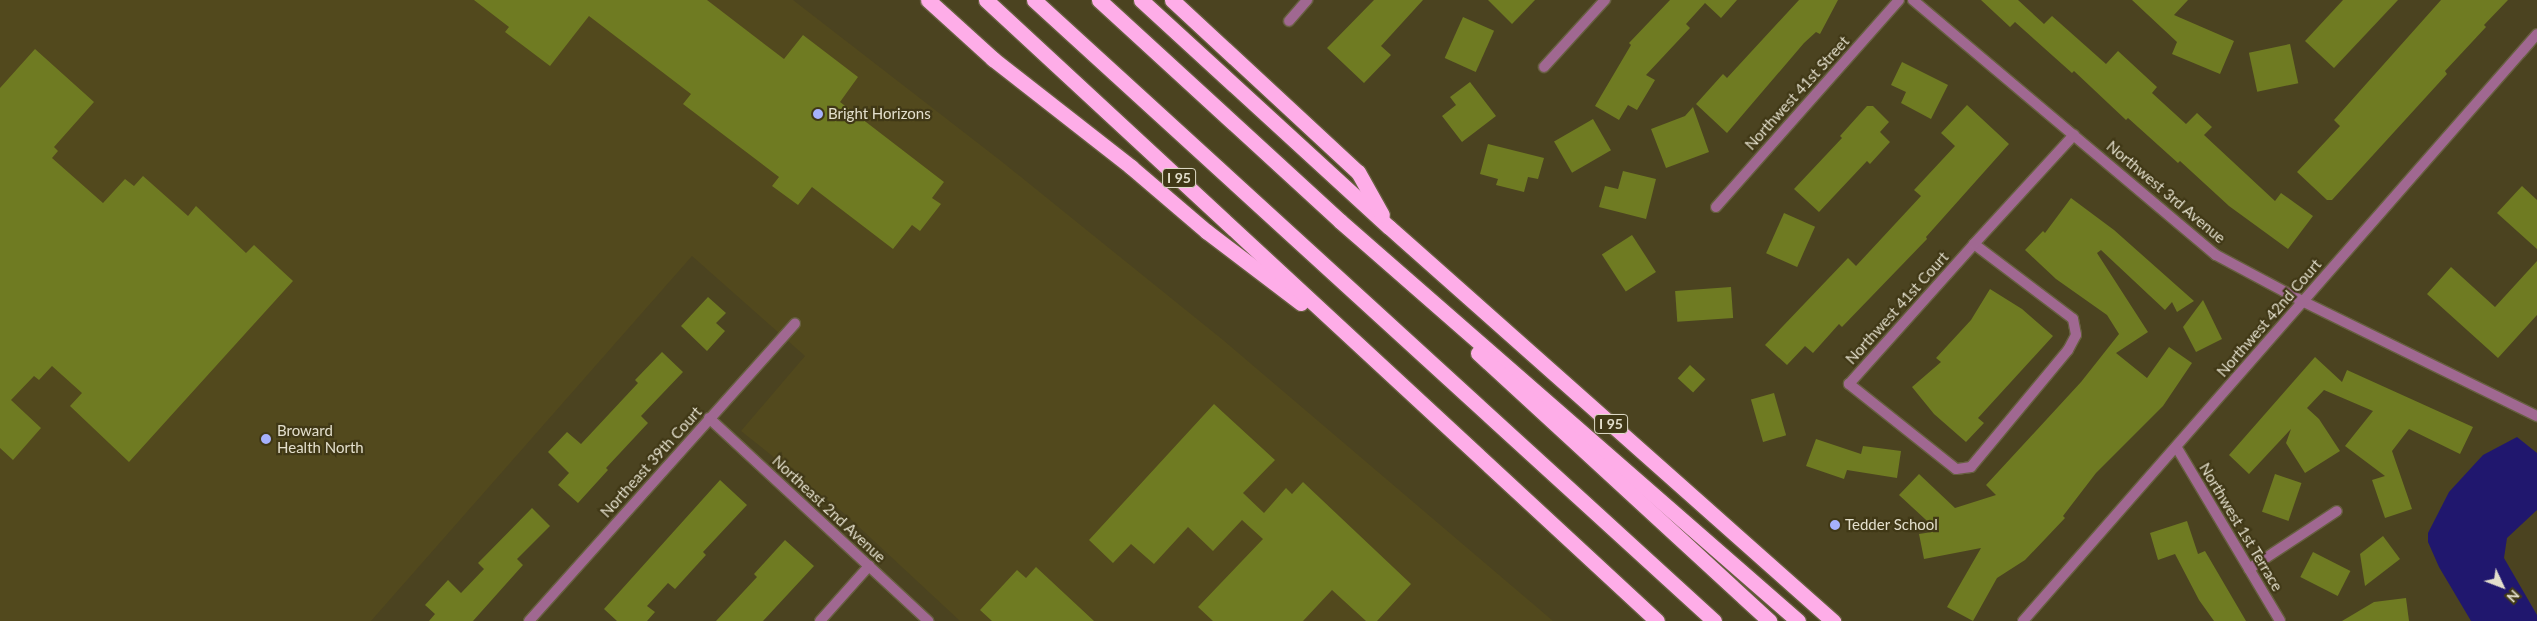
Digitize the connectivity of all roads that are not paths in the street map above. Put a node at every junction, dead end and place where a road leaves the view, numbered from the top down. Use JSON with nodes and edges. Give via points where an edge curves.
{"nodes":[{"id":1,"x":928,"y":0,"type":"edge"},
{"id":2,"x":986,"y":0,"type":"edge"},
{"id":3,"x":1034,"y":0,"type":"edge"},
{"id":4,"x":1099,"y":0,"type":"edge"},
{"id":5,"x":1141,"y":0,"type":"edge"},
{"id":6,"x":1172,"y":0,"type":"edge"},
{"id":7,"x":1307,"y":0,"type":"edge"},
{"id":8,"x":1604,"y":0,"type":"edge"},
{"id":9,"x":1899,"y":0,"type":"edge"},
{"id":10,"x":1913,"y":0,"type":"edge"},
{"id":11,"x":1289,"y":21,"type":"dead end"},
{"id":12,"x":2537,"y":34,"type":"edge"},
{"id":13,"x":1544,"y":67,"type":"dead end"},
{"id":14,"x":2074,"y":136,"type":"junction"},
{"id":15,"x":1716,"y":207,"type":"dead end"},
{"id":16,"x":1340,"y":221,"type":"junction"},
{"id":17,"x":1389,"y":227,"type":"junction"},
{"id":18,"x":1974,"y":244,"type":"junction"},
{"id":19,"x":2302,"y":302,"type":"junction"},
{"id":20,"x":795,"y":323,"type":"dead end"},
{"id":21,"x":1372,"y":356,"type":"junction"},
{"id":22,"x":2537,"y":416,"type":"edge"},
{"id":23,"x":709,"y":418,"type":"junction"},
{"id":24,"x":2177,"y":448,"type":"junction"},
{"id":25,"x":2337,"y":512,"type":"dead end"},
{"id":26,"x":869,"y":566,"type":"junction"},
{"id":27,"x":2249,"y":569,"type":"junction"},
{"id":28,"x":529,"y":621,"type":"edge"},
{"id":29,"x":820,"y":621,"type":"edge"},
{"id":30,"x":928,"y":621,"type":"edge"},
{"id":31,"x":1657,"y":621,"type":"edge"},
{"id":32,"x":1714,"y":621,"type":"edge"},
{"id":33,"x":1769,"y":621,"type":"edge"},
{"id":34,"x":1798,"y":621,"type":"edge"},
{"id":35,"x":1832,"y":621,"type":"edge"},
{"id":36,"x":2023,"y":621,"type":"edge"},
{"id":37,"x":2280,"y":621,"type":"edge"}],
"edges":[{"from":1,"to":21,"type":"highway","via":[[992,59],[1206,231]]},
{"from":2,"to":21,"type":"highway","number":"I 95"},
{"from":3,"to":32,"type":"highway"},
{"from":4,"to":16,"type":"highway"},
{"from":5,"to":17,"type":"highway","number":"I 95"},
{"from":6,"to":17,"type":"highway","via":[[1358,172]]},
{"from":7,"to":11,"type":"street"},
{"from":8,"to":13,"type":"street"},
{"from":9,"to":15,"type":"street","name":"Northwest 41st Street"},
{"from":10,"to":14,"type":"street","name":"Northwest 3rd Avenue"},
{"from":12,"to":19,"type":"street","name":"Northwest 42nd Court"},
{"from":14,"to":18,"type":"street","name":"Northwest 41st Court"},
{"from":14,"to":19,"type":"street","name":"Northwest 3rd Avenue","via":[[2216,255]]},
{"from":16,"to":33,"type":"highway","via":[[1404,285]]},
{"from":16,"to":34,"type":"highway"},
{"from":17,"to":35,"type":"highway","number":"I 95"},
{"from":18,"to":18,"type":"street","name":"Northwest 41st Court","via":[[2073,319],[2076,336],[2068,350],[1971,466],[1956,468],[1849,384]]},
{"from":19,"to":22,"type":"street","name":"Northwest 3rd Avenue"},
{"from":19,"to":24,"type":"street","name":"Northwest 42nd Court"},
{"from":20,"to":23,"type":"street","name":"Northeast 39th Court"},
{"from":21,"to":31,"type":"highway","number":"I 95"},
{"from":23,"to":26,"type":"street","name":"Northeast 2nd Avenue"},
{"from":23,"to":28,"type":"street","name":"Northeast 39th Court"},
{"from":24,"to":27,"type":"street","name":"Northwest 1st Terrace"},
{"from":24,"to":36,"type":"street","name":"Northwest 42nd Court"},
{"from":25,"to":27,"type":"street"},
{"from":26,"to":29,"type":"street"},
{"from":26,"to":30,"type":"street","name":"Northeast 2nd Avenue"},
{"from":27,"to":37,"type":"street","name":"Northwest 1st Terrace"}]}
